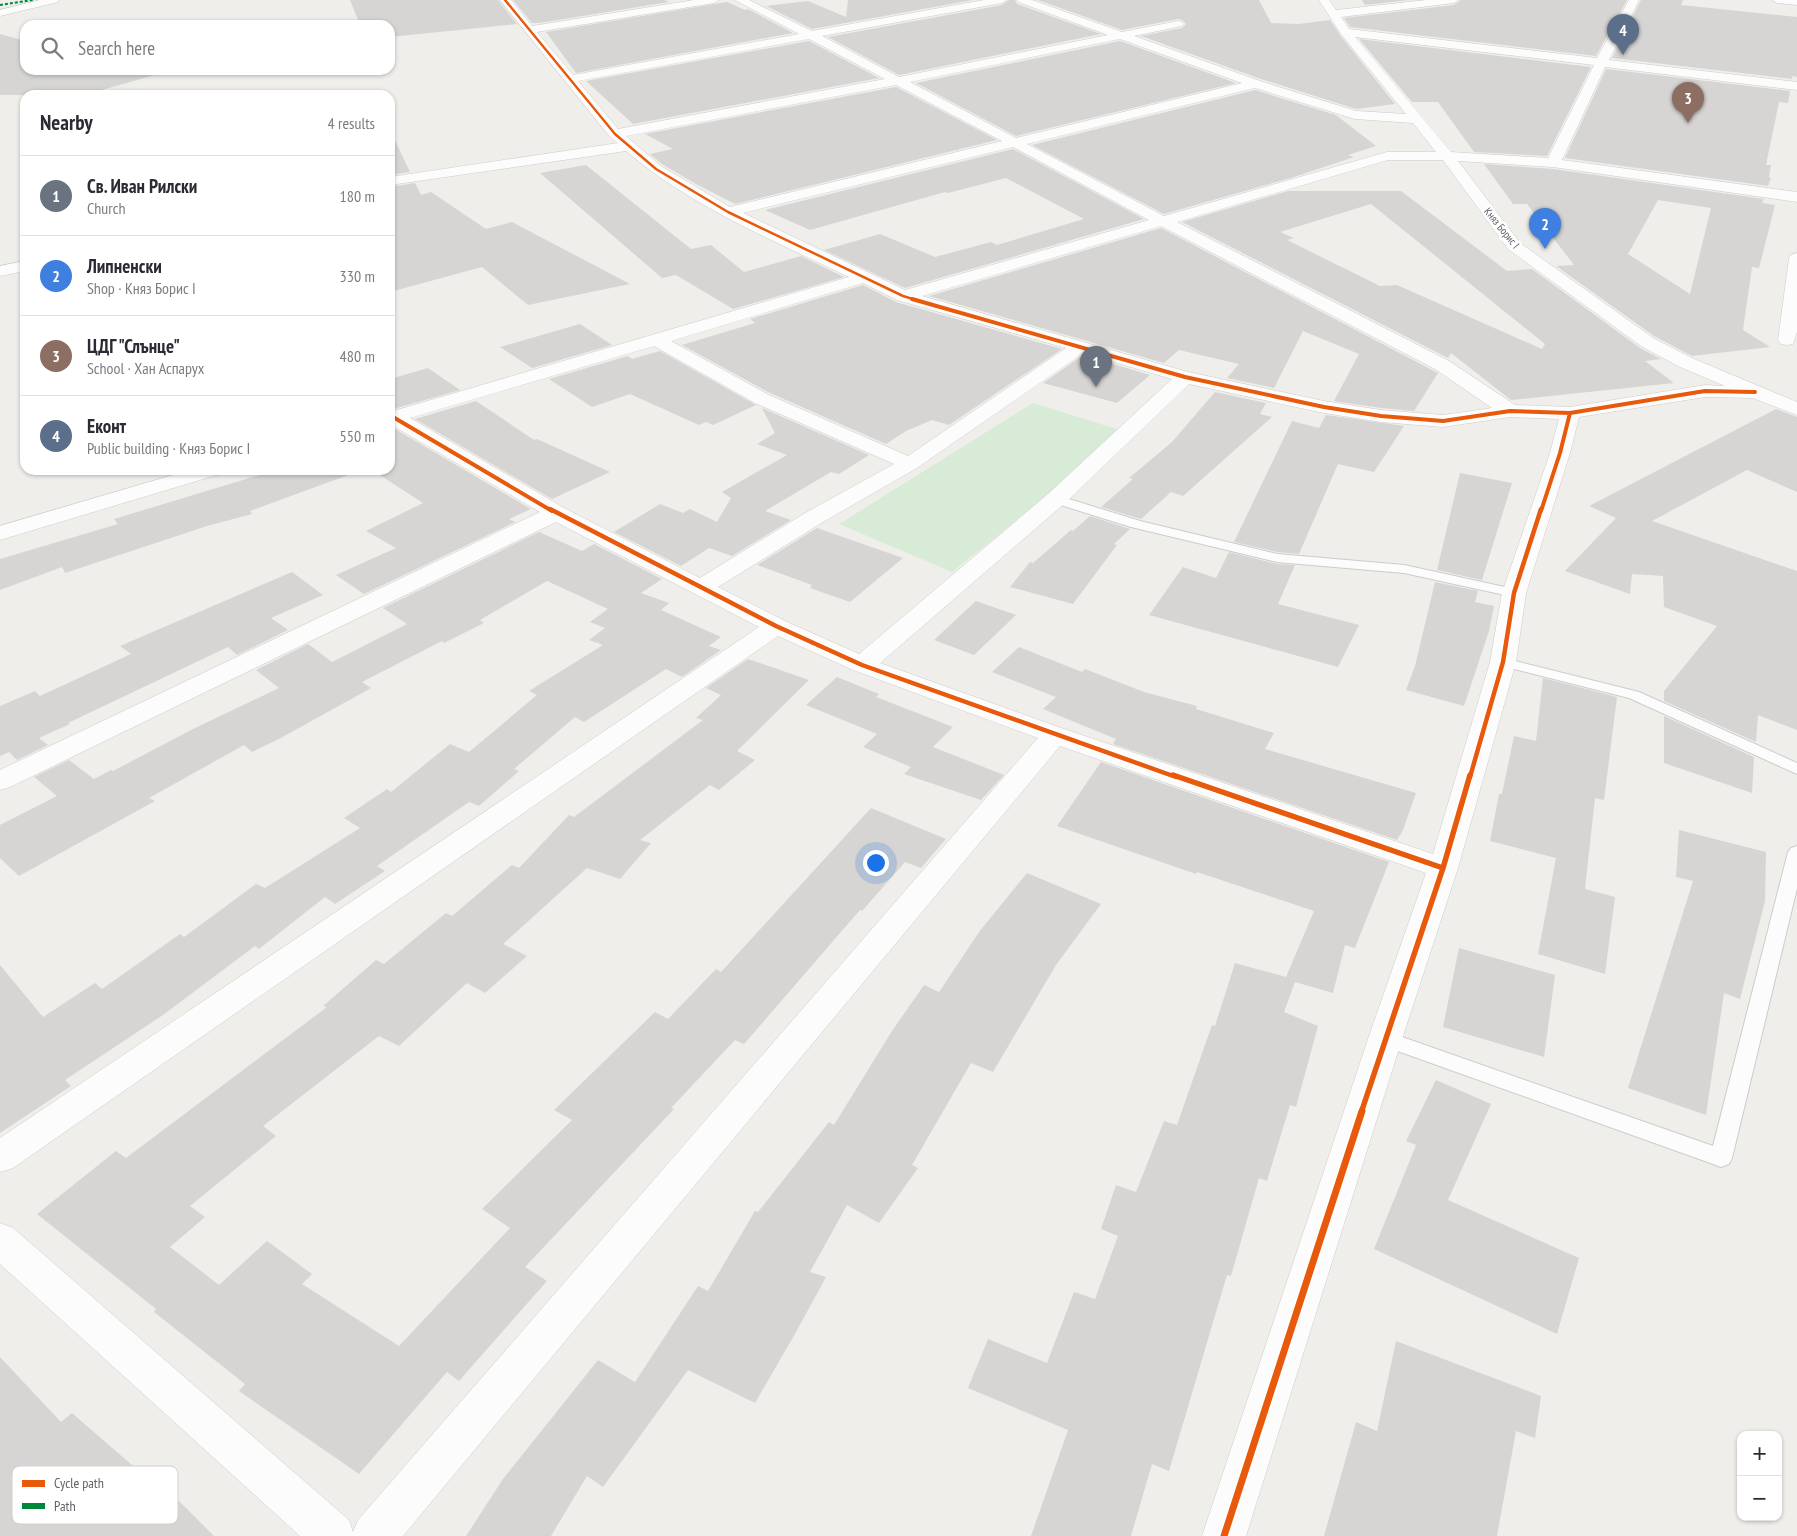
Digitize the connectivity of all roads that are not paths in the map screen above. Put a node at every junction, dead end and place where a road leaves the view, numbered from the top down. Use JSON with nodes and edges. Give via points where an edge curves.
{"nodes":[{"id":1,"x":54,"y":0,"type":"edge"},
{"id":2,"x":505,"y":0,"type":"edge"},
{"id":3,"x":714,"y":0,"type":"edge"},
{"id":4,"x":740,"y":0,"type":"edge"},
{"id":5,"x":1002,"y":0,"type":"edge"},
{"id":6,"x":1022,"y":0,"type":"edge"},
{"id":7,"x":1324,"y":0,"type":"edge"},
{"id":8,"x":1454,"y":0,"type":"edge"},
{"id":9,"x":1634,"y":0,"type":"edge"},
{"id":10,"x":1777,"y":0,"type":"edge"},
{"id":11,"x":1797,"y":2,"type":"edge"},
{"id":12,"x":0,"y":13,"type":"edge"},
{"id":13,"x":1335,"y":14,"type":"junction"},
{"id":14,"x":1178,"y":24,"type":"dead end"},
{"id":15,"x":528,"y":30,"type":"junction"},
{"id":16,"x":1345,"y":32,"type":"junction"},
{"id":17,"x":1122,"y":35,"type":"junction"},
{"id":18,"x":814,"y":36,"type":"junction"},
{"id":19,"x":1601,"y":63,"type":"junction"},
{"id":20,"x":569,"y":79,"type":"junction"},
{"id":21,"x":896,"y":81,"type":"junction"},
{"id":22,"x":1256,"y":84,"type":"junction"},
{"id":23,"x":1797,"y":86,"type":"edge"},
{"id":24,"x":1416,"y":119,"type":"junction"},
{"id":25,"x":615,"y":134,"type":"junction"},
{"id":26,"x":1015,"y":143,"type":"junction"},
{"id":27,"x":629,"y":146,"type":"junction"},
{"id":28,"x":1447,"y":156,"type":"junction"},
{"id":29,"x":1553,"y":163,"type":"junction"},
{"id":30,"x":395,"y":181,"type":"edge"},
{"id":31,"x":1797,"y":198,"type":"edge"},
{"id":32,"x":728,"y":212,"type":"junction"},
{"id":33,"x":1161,"y":220,"type":"junction"},
{"id":34,"x":1797,"y":258,"type":"edge"},
{"id":35,"x":20,"y":267,"type":"edge"},
{"id":36,"x":0,"y":271,"type":"edge"},
{"id":37,"x":863,"y":278,"type":"junction"},
{"id":38,"x":902,"y":296,"type":"junction"},
{"id":39,"x":655,"y":340,"type":"junction"},
{"id":40,"x":1786,"y":340,"type":"dead end"},
{"id":41,"x":1080,"y":347,"type":"junction"},
{"id":42,"x":1185,"y":377,"type":"junction"},
{"id":43,"x":1755,"y":392,"type":"junction"},
{"id":44,"x":1797,"y":409,"type":"edge"},
{"id":45,"x":1510,"y":411,"type":"junction"},
{"id":46,"x":1570,"y":413,"type":"junction"},
{"id":47,"x":395,"y":416,"type":"edge"},
{"id":48,"x":395,"y":419,"type":"edge"},
{"id":49,"x":910,"y":464,"type":"junction"},
{"id":50,"x":197,"y":475,"type":"edge"},
{"id":51,"x":1056,"y":500,"type":"junction"},
{"id":52,"x":556,"y":513,"type":"junction"},
{"id":53,"x":0,"y":534,"type":"edge"},
{"id":54,"x":701,"y":587,"type":"junction"},
{"id":55,"x":1514,"y":593,"type":"junction"},
{"id":56,"x":776,"y":626,"type":"junction"},
{"id":57,"x":1503,"y":662,"type":"junction"},
{"id":58,"x":862,"y":665,"type":"junction"},
{"id":59,"x":1055,"y":735,"type":"junction"},
{"id":60,"x":1797,"y":769,"type":"edge"},
{"id":61,"x":0,"y":781,"type":"edge"},
{"id":62,"x":1797,"y":852,"type":"edge"},
{"id":63,"x":1443,"y":868,"type":"junction"},
{"id":64,"x":1792,"y":892,"type":"edge"},
{"id":65,"x":1385,"y":1039,"type":"junction"},
{"id":66,"x":0,"y":1157,"type":"edge"},
{"id":67,"x":0,"y":1240,"type":"edge"},
{"id":68,"x":333,"y":1536,"type":"edge"},
{"id":69,"x":374,"y":1536,"type":"edge"},
{"id":70,"x":1224,"y":1536,"type":"edge"}],
"edges":[{"from":1,"to":12,"type":"street"},
{"from":2,"to":15,"type":"street"},
{"from":3,"to":15,"type":"street"},
{"from":4,"to":18,"type":"street"},
{"from":5,"to":18,"type":"street"},
{"from":6,"to":17,"type":"street"},
{"from":7,"to":13,"type":"street","name":"Княз Борис I"},
{"from":8,"to":13,"type":"street"},
{"from":9,"to":19,"type":"street"},
{"from":10,"to":11,"type":"street"},
{"from":13,"to":16,"type":"street","name":"Княз Борис I"},
{"from":14,"to":17,"type":"street"},
{"from":15,"to":20,"type":"street"},
{"from":16,"to":19,"type":"street"},
{"from":16,"to":24,"type":"street","name":"Княз Борис I"},
{"from":17,"to":21,"type":"street"},
{"from":17,"to":22,"type":"street"},
{"from":18,"to":20,"type":"street"},
{"from":18,"to":21,"type":"street"},
{"from":19,"to":23,"type":"street"},
{"from":19,"to":29,"type":"street"},
{"from":20,"to":25,"type":"street"},
{"from":21,"to":25,"type":"street"},
{"from":21,"to":26,"type":"street"},
{"from":22,"to":24,"type":"street","via":[[1356,115]]},
{"from":22,"to":26,"type":"street"},
{"from":24,"to":28,"type":"street","name":"Княз Борис I"},
{"from":25,"to":27,"type":"street"},
{"from":26,"to":32,"type":"street"},
{"from":26,"to":33,"type":"street"},
{"from":27,"to":30,"type":"street"},
{"from":27,"to":32,"type":"street","via":[[656,169]]},
{"from":28,"to":29,"type":"street"},
{"from":28,"to":33,"type":"street","via":[[1387,156]]},
{"from":28,"to":43,"type":"street","name":"Княз Борис I","via":[[1514,246],[1647,342]]},
{"from":29,"to":31,"type":"street"},
{"from":32,"to":37,"type":"street"},
{"from":33,"to":38,"type":"street"},
{"from":33,"to":45,"type":"street","via":[[1442,365]]},
{"from":34,"to":40,"type":"street"},
{"from":35,"to":36,"type":"street"},
{"from":37,"to":38,"type":"street"},
{"from":37,"to":39,"type":"street"},
{"from":38,"to":41,"type":"street"},
{"from":39,"to":47,"type":"street"},
{"from":39,"to":49,"type":"street","via":[[762,399]]},
{"from":41,"to":42,"type":"street"},
{"from":41,"to":49,"type":"street"},
{"from":42,"to":45,"type":"street","via":[[1381,416],[1443,421]]},
{"from":42,"to":51,"type":"street"},
{"from":43,"to":44,"type":"street","name":"Княз Борис I"},
{"from":43,"to":46,"type":"street","via":[[1705,391]]},
{"from":45,"to":46,"type":"street"},
{"from":46,"to":55,"type":"street"},
{"from":48,"to":52,"type":"street"},
{"from":49,"to":54,"type":"street","via":[[815,517]]},
{"from":50,"to":53,"type":"street"},
{"from":51,"to":55,"type":"lane","via":[[1136,524],[1277,558],[1404,569]]},
{"from":51,"to":58,"type":"street"},
{"from":52,"to":54,"type":"street"},
{"from":52,"to":61,"type":"street"},
{"from":54,"to":56,"type":"street"},
{"from":55,"to":57,"type":"street"},
{"from":56,"to":58,"type":"street"},
{"from":56,"to":66,"type":"street"},
{"from":57,"to":60,"type":"lane","via":[[1634,694]]},
{"from":57,"to":63,"type":"street"},
{"from":58,"to":59,"type":"street"},
{"from":59,"to":63,"type":"street"},
{"from":59,"to":69,"type":"street"},
{"from":62,"to":64,"type":"lane"},
{"from":63,"to":65,"type":"street"},
{"from":64,"to":65,"type":"lane","via":[[1721,1158]]},
{"from":65,"to":70,"type":"street"},
{"from":67,"to":68,"type":"street"}]}
